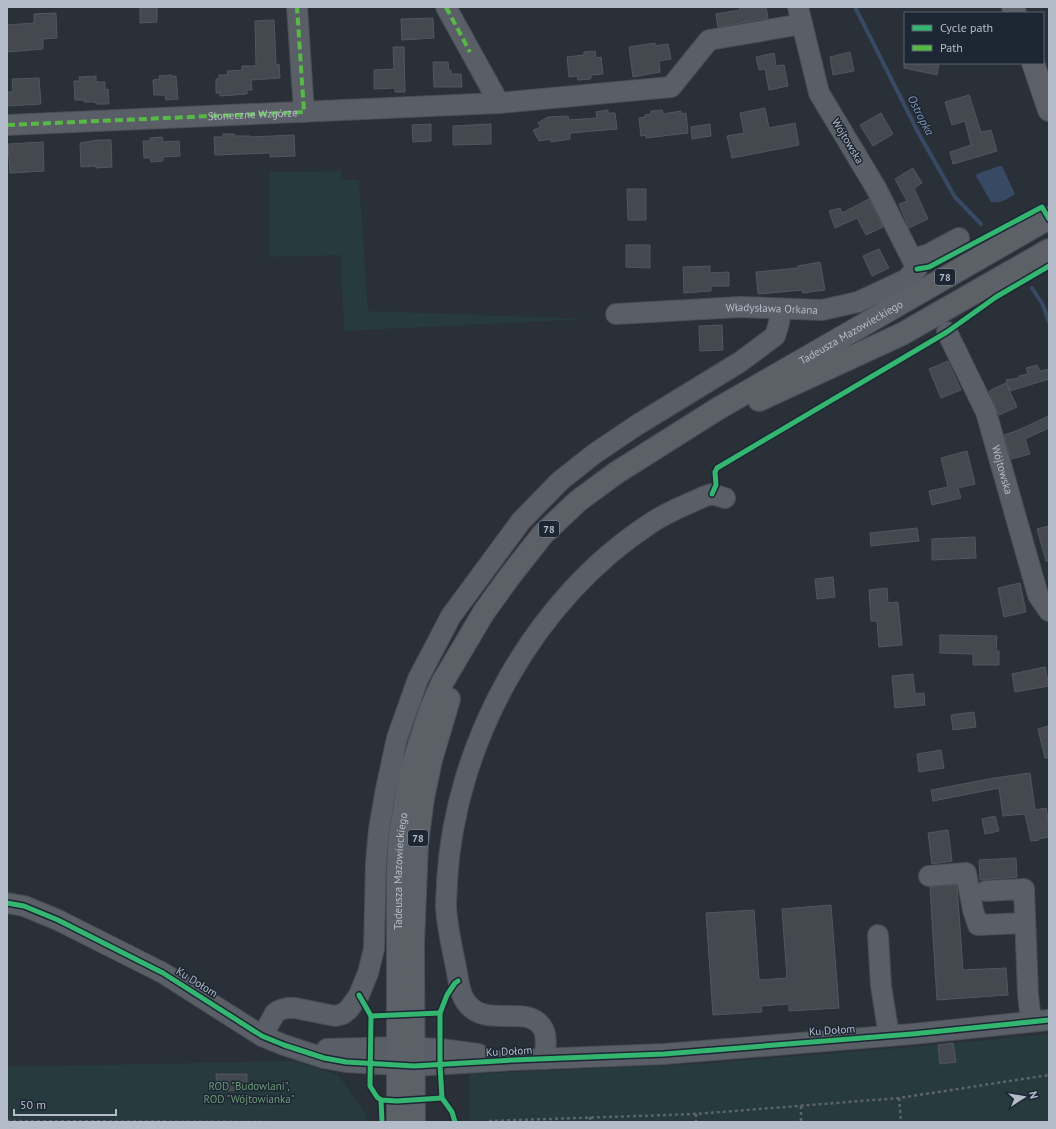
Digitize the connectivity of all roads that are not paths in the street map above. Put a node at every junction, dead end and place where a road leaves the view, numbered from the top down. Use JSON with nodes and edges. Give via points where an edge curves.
{"nodes":[{"id":1,"x":297,"y":7,"type":"edge"},
{"id":2,"x":446,"y":7,"type":"edge"},
{"id":3,"x":800,"y":15,"type":"edge"},
{"id":4,"x":1033,"y":64,"type":"edge"},
{"id":5,"x":499,"y":104,"type":"junction"},
{"id":6,"x":1049,"y":110,"type":"edge"},
{"id":7,"x":304,"y":112,"type":"junction"},
{"id":8,"x":7,"y":125,"type":"edge"},
{"id":9,"x":1049,"y":218,"type":"edge"},
{"id":10,"x":959,"y":238,"type":"dead end"},
{"id":11,"x":1049,"y":250,"type":"edge"},
{"id":12,"x":915,"y":264,"type":"junction"},
{"id":13,"x":781,"y":309,"type":"junction"},
{"id":14,"x":616,"y":314,"type":"dead end"},
{"id":15,"x":947,"y":332,"type":"dead end"},
{"id":16,"x":654,"y":450,"type":"junction"},
{"id":17,"x":726,"y":498,"type":"dead end"},
{"id":18,"x":1049,"y":611,"type":"edge"},
{"id":19,"x":929,"y":876,"type":"dead end"},
{"id":20,"x":986,"y":891,"type":"dead end"},
{"id":21,"x":7,"y":903,"type":"edge"},
{"id":22,"x":1026,"y":923,"type":"junction"},
{"id":23,"x":878,"y":935,"type":"dead end"},
{"id":24,"x":1040,"y":1020,"type":"edge"},
{"id":25,"x":262,"y":1036,"type":"junction"},
{"id":26,"x":889,"y":1036,"type":"junction"},
{"id":27,"x":406,"y":1057,"type":"junction"},
{"id":28,"x":545,"y":1059,"type":"junction"},
{"id":29,"x":398,"y":1122,"type":"edge"},
{"id":30,"x":414,"y":1122,"type":"edge"}],
"edges":[{"from":1,"to":7,"type":"street"},
{"from":2,"to":5,"type":"street"},
{"from":3,"to":5,"type":"street","name":"Słoneczne Wzgórze","via":[[709,40],[671,87]]},
{"from":3,"to":12,"type":"street","name":"Wójtowska","via":[[819,93],[876,188]]},
{"from":4,"to":6,"type":"main road"},
{"from":5,"to":7,"type":"street","name":"Słoneczne Wzgórze"},
{"from":7,"to":8,"type":"street","name":"Słoneczne Wzgórze"},
{"from":9,"to":16,"type":"main road","name":"Tadeusza Mazowieckiego","number":"78","via":[[726,404]]},
{"from":10,"to":12,"type":"street"},
{"from":11,"to":16,"type":"main road","name":"Tadeusza Mazowieckiego","number":"78","via":[[902,334]]},
{"from":12,"to":13,"type":"street","name":"Władysława Orkana","via":[[905,280],[858,302],[822,310]]},
{"from":13,"to":14,"type":"street","name":"Władysława Orkana","via":[[740,307]]},
{"from":13,"to":25,"type":"street","via":[[775,336],[740,362],[637,425],[560,481],[521,521],[450,616],[418,679],[397,738],[379,829],[374,949],[359,995],[349,1009],[335,1016],[295,1008],[280,1010],[275,1013]]},
{"from":15,"to":18,"type":"street","name":"Wójtowska","via":[[986,412],[1038,595]]},
{"from":16,"to":27,"type":"main road","name":"Tadeusza Mazowieckiego","number":"78","via":[[616,473],[578,501],[543,534],[484,612],[442,683],[430,711],[411,770],[400,834],[398,867]]},
{"from":17,"to":28,"type":"street","via":[[712,494],[652,522],[583,577],[552,613],[521,657],[497,697],[475,748],[459,801],[449,856],[446,906],[458,981],[471,1008],[482,1014],[500,1017],[516,1015],[534,1019],[542,1027],[545,1036]]},
{"from":19,"to":22,"type":"street","via":[[966,873],[978,925]]},
{"from":20,"to":22,"type":"street","via":[[1024,889]]},
{"from":21,"to":25,"type":"street","name":"Ku Dołom","via":[[24,906],[58,920],[162,973]]},
{"from":22,"to":24,"type":"street","via":[[1028,995]]},
{"from":23,"to":26,"type":"street","via":[[881,986]]},
{"from":24,"to":26,"type":"street","name":"Ku Dołom"},
{"from":25,"to":27,"type":"street","name":"Ku Dołom","via":[[301,1050]]},
{"from":26,"to":28,"type":"street","name":"Ku Dołom","via":[[664,1054]]},
{"from":27,"to":28,"type":"street","name":"Ku Dołom"},
{"from":27,"to":29,"type":"main road","name":"Tadeusza Mazowieckiego","number":"78"},
{"from":27,"to":30,"type":"main road","name":"Tadeusza Mazowieckiego","number":"78"}]}
